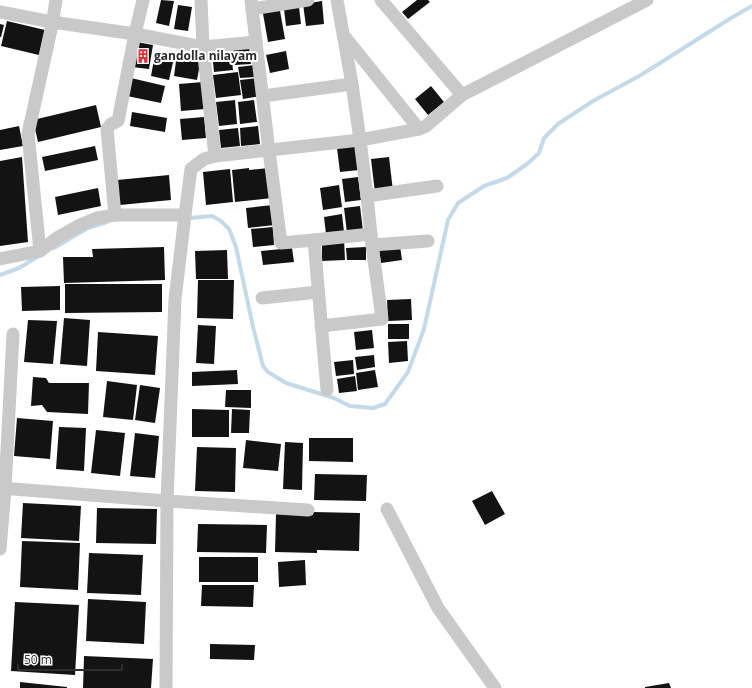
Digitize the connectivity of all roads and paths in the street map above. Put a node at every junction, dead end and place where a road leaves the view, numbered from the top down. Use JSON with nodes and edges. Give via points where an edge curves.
{"nodes":[{"id":1,"x":56,"y":0,"type":"edge"},
{"id":2,"x":143,"y":0,"type":"edge"},
{"id":3,"x":201,"y":0,"type":"edge"},
{"id":4,"x":308,"y":0,"type":"edge"},
{"id":5,"x":337,"y":0,"type":"edge"},
{"id":6,"x":381,"y":0,"type":"edge"},
{"id":7,"x":647,"y":0,"type":"edge"},
{"id":8,"x":252,"y":4,"type":"edge"},
{"id":9,"x":0,"y":12,"type":"edge"},
{"id":10,"x":52,"y":22,"type":"junction"},
{"id":11,"x":135,"y":34,"type":"junction"},
{"id":12,"x":343,"y":36,"type":"junction"},
{"id":13,"x":256,"y":42,"type":"junction"},
{"id":14,"x":203,"y":47,"type":"junction"},
{"id":15,"x":352,"y":84,"type":"junction"},
{"id":16,"x":462,"y":95,"type":"junction"},
{"id":17,"x":263,"y":96,"type":"junction"},
{"id":18,"x":418,"y":129,"type":"junction"},
{"id":19,"x":360,"y":140,"type":"junction"},
{"id":20,"x":269,"y":151,"type":"junction"},
{"id":21,"x":215,"y":156,"type":"junction"},
{"id":22,"x":437,"y":186,"type":"dead end"},
{"id":23,"x":367,"y":196,"type":"junction"},
{"id":24,"x":115,"y":215,"type":"junction"},
{"id":25,"x":185,"y":215,"type":"junction"},
{"id":26,"x":371,"y":239,"type":"junction"},
{"id":27,"x":314,"y":240,"type":"junction"},
{"id":28,"x":428,"y":241,"type":"dead end"},
{"id":29,"x":40,"y":251,"type":"junction"},
{"id":30,"x":0,"y":259,"type":"edge"},
{"id":31,"x":318,"y":292,"type":"junction"},
{"id":32,"x":262,"y":298,"type":"dead end"},
{"id":33,"x":321,"y":326,"type":"junction"},
{"id":34,"x":13,"y":334,"type":"dead end"},
{"id":35,"x":327,"y":390,"type":"dead end"},
{"id":36,"x":3,"y":489,"type":"edge"},
{"id":37,"x":167,"y":501,"type":"junction"},
{"id":38,"x":387,"y":508,"type":"dead end"},
{"id":39,"x":308,"y":510,"type":"dead end"},
{"id":40,"x":0,"y":548,"type":"edge"},
{"id":41,"x":166,"y":688,"type":"edge"},
{"id":42,"x":496,"y":688,"type":"edge"}],
"edges":[{"from":1,"to":10,"type":"street"},
{"from":2,"to":11,"type":"street"},
{"from":3,"to":14,"type":"street"},
{"from":4,"to":8,"type":"street"},
{"from":5,"to":12,"type":"street"},
{"from":6,"to":16,"type":"street"},
{"from":7,"to":16,"type":"street"},
{"from":8,"to":13,"type":"street"},
{"from":9,"to":10,"type":"street"},
{"from":10,"to":11,"type":"street"},
{"from":10,"to":29,"type":"street","via":[[28,134]]},
{"from":11,"to":14,"type":"street"},
{"from":11,"to":24,"type":"street","via":[[118,121],[107,129]]},
{"from":12,"to":15,"type":"street"},
{"from":12,"to":18,"type":"street"},
{"from":13,"to":14,"type":"street"},
{"from":13,"to":17,"type":"street"},
{"from":14,"to":21,"type":"street"},
{"from":15,"to":17,"type":"street"},
{"from":15,"to":19,"type":"street"},
{"from":16,"to":18,"type":"street","via":[[426,126]]},
{"from":17,"to":20,"type":"street"},
{"from":18,"to":19,"type":"street"},
{"from":19,"to":20,"type":"street"},
{"from":19,"to":23,"type":"street"},
{"from":20,"to":21,"type":"street"},
{"from":20,"to":27,"type":"street","via":[[282,243]]},
{"from":21,"to":25,"type":"street","via":[[204,159],[191,169]]},
{"from":22,"to":23,"type":"street"},
{"from":23,"to":26,"type":"street"},
{"from":24,"to":25,"type":"street"},
{"from":24,"to":29,"type":"street","via":[[97,218],[80,225]]},
{"from":25,"to":37,"type":"street","via":[[175,299]]},
{"from":26,"to":27,"type":"street"},
{"from":26,"to":28,"type":"street"},
{"from":26,"to":33,"type":"street","via":[[382,319]]},
{"from":27,"to":31,"type":"street"},
{"from":29,"to":30,"type":"street"},
{"from":31,"to":32,"type":"street"},
{"from":31,"to":33,"type":"street"},
{"from":33,"to":35,"type":"street"},
{"from":34,"to":36,"type":"street"},
{"from":36,"to":37,"type":"street"},
{"from":36,"to":40,"type":"street"},
{"from":37,"to":39,"type":"street"},
{"from":37,"to":41,"type":"street"},
{"from":38,"to":42,"type":"street","via":[[438,608]]}]}
